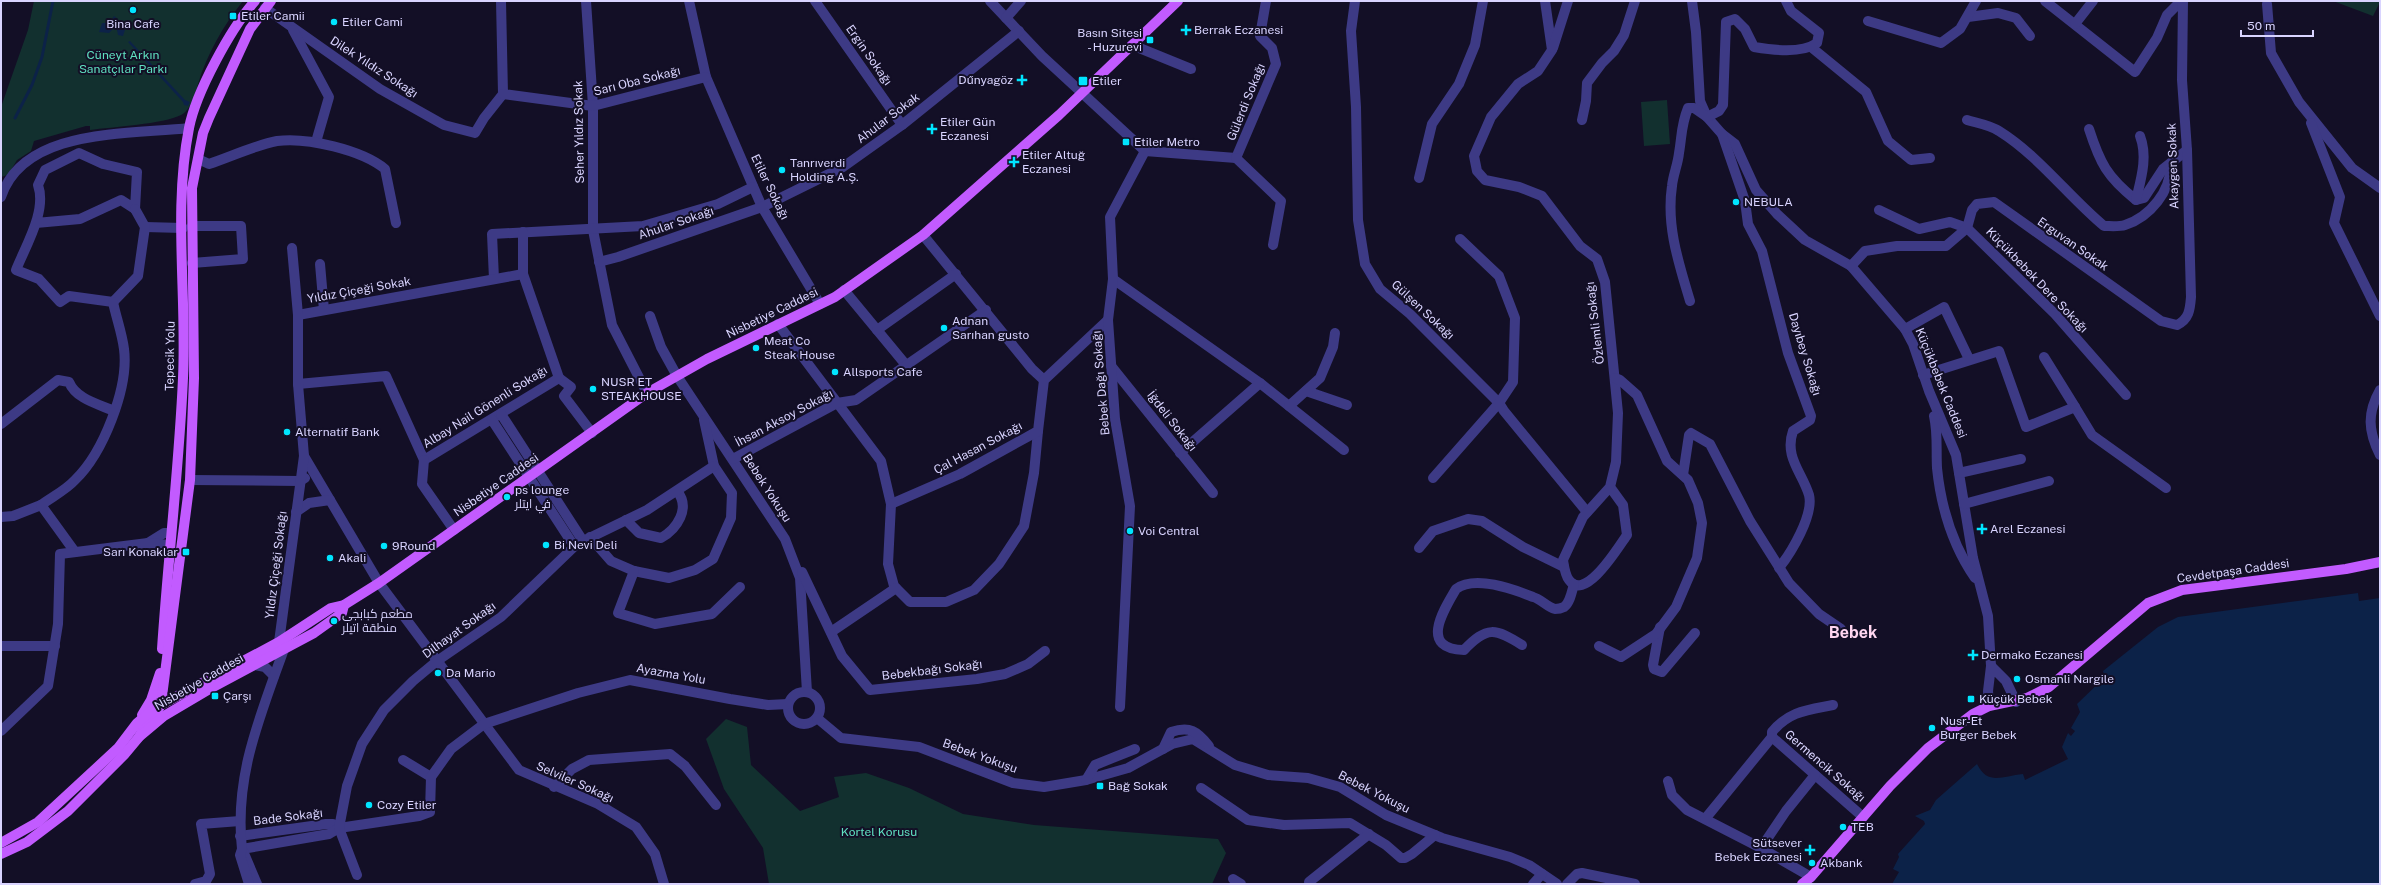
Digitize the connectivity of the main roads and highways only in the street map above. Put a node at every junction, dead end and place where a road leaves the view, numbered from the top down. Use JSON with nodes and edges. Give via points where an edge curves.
{"nodes":[{"id":1,"x":255,"y":1,"type":"edge"},
{"id":2,"x":1178,"y":1,"type":"edge"},
{"id":3,"x":268,"y":5,"type":"edge"},
{"id":4,"x":193,"y":113,"type":"junction"},
{"id":5,"x":209,"y":118,"type":"junction"},
{"id":6,"x":189,"y":128,"type":"junction"},
{"id":7,"x":203,"y":133,"type":"junction"},
{"id":8,"x":187,"y":227,"type":"junction"},
{"id":9,"x":177,"y":480,"type":"junction"},
{"id":10,"x":190,"y":480,"type":"junction"},
{"id":11,"x":171,"y":533,"type":"junction"},
{"id":12,"x":183,"y":534,"type":"junction"},
{"id":13,"x":169,"y":545,"type":"junction"},
{"id":14,"x":182,"y":547,"type":"junction"},
{"id":15,"x":2380,"y":562,"type":"edge"},
{"id":16,"x":281,"y":645,"type":"junction"},
{"id":17,"x":163,"y":686,"type":"junction"},
{"id":18,"x":175,"y":697,"type":"junction"},
{"id":19,"x":161,"y":704,"type":"junction"},
{"id":20,"x":138,"y":723,"type":"junction"},
{"id":21,"x":139,"y":736,"type":"junction"},
{"id":22,"x":1,"y":842,"type":"edge"},
{"id":23,"x":1,"y":854,"type":"edge"},
{"id":24,"x":1810,"y":881,"type":"edge"},
{"id":25,"x":1802,"y":884,"type":"edge"}],
"edges":[{"from":1,"to":3,"type":"main road"},
{"from":1,"to":4,"type":"main road","name":"Tepecik Yolu","via":[[240,18],[221,52]]},
{"from":2,"to":16,"type":"main road","name":"Nisbetiye Caddesi","via":[[1082,93],[923,235],[820,304],[707,359],[648,394],[344,605],[342,613],[314,633]]},
{"from":3,"to":5,"type":"main road","name":"Tepecik Yolu","via":[[250,29]]},
{"from":4,"to":5,"type":"main road"},
{"from":4,"to":6,"type":"main road","name":"Tepecik Yolu"},
{"from":5,"to":7,"type":"main road","name":"Tepecik Yolu"},
{"from":6,"to":7,"type":"main road"},
{"from":6,"to":8,"type":"main road","name":"Tepecik Yolu","via":[[183,187]]},
{"from":7,"to":8,"type":"main road","name":"Tepecik Yolu"},
{"from":8,"to":9,"type":"main road","name":"Tepecik Yolu"},
{"from":8,"to":10,"type":"main road","name":"Tepecik Yolu","via":[[192,263],[194,378]]},
{"from":9,"to":10,"type":"main road"},
{"from":9,"to":11,"type":"main road","name":"Tepecik Yolu"},
{"from":10,"to":12,"type":"main road","name":"Tepecik Yolu"},
{"from":11,"to":12,"type":"main road"},
{"from":11,"to":13,"type":"main road","name":"Tepecik Yolu"},
{"from":12,"to":14,"type":"main road","name":"Tepecik Yolu"},
{"from":13,"to":14,"type":"main road"},
{"from":13,"to":20,"type":"main road","name":"Tepecik Yolu","via":[[160,674],[151,700]]},
{"from":14,"to":17,"type":"main road","name":"Tepecik Yolu"},
{"from":15,"to":24,"type":"main road","name":"Cevdetpaşa Caddesi","via":[[2182,590],[2148,603],[2063,677],[2035,695],[2016,702],[1989,706],[1973,714],[1928,748],[1863,817]]},
{"from":16,"to":18,"type":"main road","name":"Nisbetiye Caddesi"},
{"from":16,"to":21,"type":"main road","name":"Nisbetiye Caddesi","via":[[254,665],[176,708]]},
{"from":17,"to":18,"type":"main road"},
{"from":17,"to":19,"type":"main road","name":"Tepecik Yolu"},
{"from":18,"to":19,"type":"main road","name":"Nisbetiye Caddesi"},
{"from":19,"to":20,"type":"main road","name":"Nisbetiye Caddesi"},
{"from":19,"to":21,"type":"main road","via":[[158,713],[144,726]]},
{"from":20,"to":22,"type":"main road","name":"Nisbetiye Caddesi","via":[[118,748],[38,822]]},
{"from":21,"to":23,"type":"main road","name":"Nisbetiye Caddesi","via":[[124,755],[68,811],[27,842]]},
{"from":24,"to":25,"type":"main road","name":"Cevdetpaşa Caddesi"}]}
